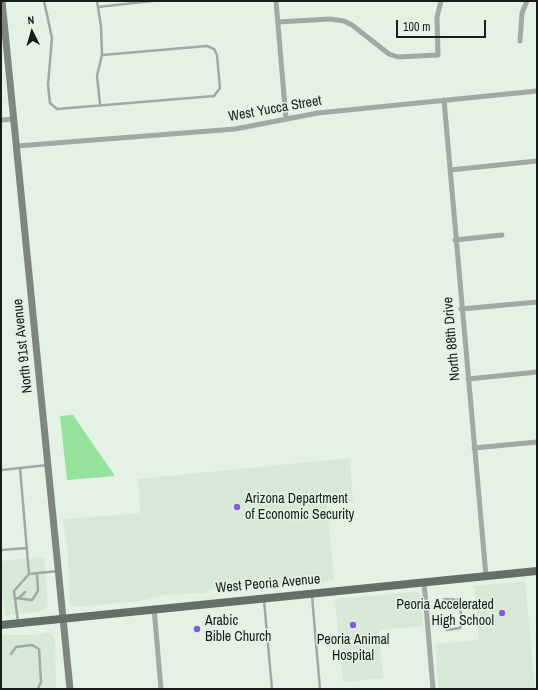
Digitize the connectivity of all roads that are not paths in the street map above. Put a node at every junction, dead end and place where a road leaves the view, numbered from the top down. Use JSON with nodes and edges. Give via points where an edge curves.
{"nodes":[{"id":1,"x":2,"y":1,"type":"edge"},
{"id":2,"x":44,"y":1,"type":"edge"},
{"id":3,"x":96,"y":1,"type":"edge"},
{"id":4,"x":152,"y":1,"type":"edge"},
{"id":5,"x":276,"y":1,"type":"edge"},
{"id":6,"x":441,"y":1,"type":"edge"},
{"id":7,"x":527,"y":1,"type":"edge"},
{"id":8,"x":98,"y":7,"type":"junction"},
{"id":9,"x":278,"y":22,"type":"junction"},
{"id":10,"x":520,"y":41,"type":"dead end"},
{"id":11,"x":102,"y":55,"type":"junction"},
{"id":12,"x":537,"y":92,"type":"edge"},
{"id":13,"x":444,"y":100,"type":"junction"},
{"id":14,"x":100,"y":104,"type":"junction"},
{"id":15,"x":14,"y":119,"type":"junction"},
{"id":16,"x":286,"y":119,"type":"junction"},
{"id":17,"x":1,"y":120,"type":"edge"},
{"id":18,"x":17,"y":146,"type":"junction"},
{"id":19,"x":537,"y":161,"type":"edge"},
{"id":20,"x":450,"y":170,"type":"junction"},
{"id":21,"x":502,"y":235,"type":"dead end"},
{"id":22,"x":455,"y":240,"type":"junction"},
{"id":23,"x":537,"y":302,"type":"edge"},
{"id":24,"x":462,"y":309,"type":"junction"},
{"id":25,"x":537,"y":372,"type":"edge"},
{"id":26,"x":468,"y":379,"type":"junction"},
{"id":27,"x":537,"y":442,"type":"edge"},
{"id":28,"x":474,"y":448,"type":"junction"},
{"id":29,"x":48,"y":465,"type":"junction"},
{"id":30,"x":20,"y":468,"type":"junction"},
{"id":31,"x":1,"y":470,"type":"edge"},
{"id":32,"x":26,"y":548,"type":"junction"},
{"id":33,"x":1,"y":550,"type":"edge"},
{"id":34,"x":537,"y":571,"type":"edge"},
{"id":35,"x":58,"y":572,"type":"junction"},
{"id":36,"x":37,"y":573,"type":"junction"},
{"id":37,"x":29,"y":574,"type":"junction"},
{"id":38,"x":486,"y":576,"type":"junction"},
{"id":39,"x":424,"y":582,"type":"junction"},
{"id":40,"x":24,"y":592,"type":"dead end"},
{"id":41,"x":312,"y":593,"type":"junction"},
{"id":42,"x":264,"y":597,"type":"junction"},
{"id":43,"x":17,"y":598,"type":"junction"},
{"id":44,"x":444,"y":599,"type":"dead end"},
{"id":45,"x":154,"y":608,"type":"junction"},
{"id":46,"x":63,"y":618,"type":"junction"},
{"id":47,"x":18,"y":623,"type":"junction"},
{"id":48,"x":1,"y":625,"type":"edge"},
{"id":49,"x":447,"y":630,"type":"dead end"},
{"id":50,"x":11,"y":654,"type":"dead end"},
{"id":51,"x":38,"y":689,"type":"edge"},
{"id":52,"x":70,"y":689,"type":"edge"},
{"id":53,"x":161,"y":689,"type":"edge"},
{"id":54,"x":272,"y":689,"type":"edge"},
{"id":55,"x":320,"y":689,"type":"edge"},
{"id":56,"x":433,"y":689,"type":"edge"}],
"edges":[{"from":1,"to":15,"type":"main road","name":"North 91st Avenue"},
{"from":2,"to":14,"type":"lane","via":[[52,38],[48,85],[50,103],[57,109]]},
{"from":3,"to":8,"type":"lane"},
{"from":4,"to":8,"type":"lane"},
{"from":5,"to":9,"type":"street"},
{"from":6,"to":9,"type":"street","via":[[437,17],[438,55],[398,57],[389,54],[344,21],[330,19]]},
{"from":7,"to":10,"type":"street","via":[[522,13]]},
{"from":8,"to":11,"type":"lane"},
{"from":9,"to":16,"type":"street"},
{"from":11,"to":14,"type":"lane","via":[[97,76]]},
{"from":11,"to":14,"type":"lane","via":[[207,46],[214,49],[217,55],[220,88],[214,96]]},
{"from":12,"to":13,"type":"street","name":"West Yucca Street"},
{"from":13,"to":16,"type":"street","name":"West Yucca Street","via":[[318,113]]},
{"from":13,"to":20,"type":"street","name":"North 88th Drive"},
{"from":15,"to":17,"type":"street"},
{"from":15,"to":18,"type":"main road","name":"North 91st Avenue"},
{"from":16,"to":18,"type":"street","name":"West Yucca Street","via":[[235,129]]},
{"from":18,"to":29,"type":"main road","name":"North 91st Avenue"},
{"from":19,"to":20,"type":"street"},
{"from":20,"to":22,"type":"street","name":"North 88th Drive"},
{"from":21,"to":22,"type":"street"},
{"from":22,"to":24,"type":"street","name":"North 88th Drive"},
{"from":23,"to":24,"type":"street"},
{"from":24,"to":26,"type":"street","name":"North 88th Drive"},
{"from":25,"to":26,"type":"street"},
{"from":26,"to":28,"type":"street","name":"North 88th Drive"},
{"from":27,"to":28,"type":"street"},
{"from":28,"to":38,"type":"street","name":"North 88th Drive"},
{"from":29,"to":30,"type":"lane"},
{"from":29,"to":35,"type":"main road","name":"North 91st Avenue"},
{"from":30,"to":31,"type":"lane"},
{"from":30,"to":32,"type":"lane"},
{"from":32,"to":33,"type":"lane"},
{"from":32,"to":37,"type":"lane"},
{"from":34,"to":38,"type":"main road","name":"West Peoria Avenue"},
{"from":35,"to":36,"type":"lane"},
{"from":35,"to":46,"type":"main road","name":"North 91st Avenue"},
{"from":36,"to":37,"type":"lane"},
{"from":36,"to":43,"type":"lane","via":[[38,591],[32,600]]},
{"from":37,"to":43,"type":"lane","via":[[14,591]]},
{"from":38,"to":39,"type":"main road","name":"West Peoria Avenue"},
{"from":39,"to":41,"type":"main road","name":"West Peoria Avenue"},
{"from":39,"to":56,"type":"street"},
{"from":40,"to":43,"type":"lane"},
{"from":41,"to":42,"type":"main road","name":"West Peoria Avenue"},
{"from":41,"to":55,"type":"lane"},
{"from":42,"to":45,"type":"main road","name":"West Peoria Avenue"},
{"from":42,"to":54,"type":"lane"},
{"from":43,"to":47,"type":"lane"},
{"from":44,"to":49,"type":"lane","via":[[459,600],[462,622],[460,628]]},
{"from":45,"to":46,"type":"main road","name":"West Peoria Avenue"},
{"from":45,"to":53,"type":"street"},
{"from":46,"to":47,"type":"main road","name":"West Peoria Avenue"},
{"from":46,"to":52,"type":"main road","name":"North 91st Avenue"},
{"from":47,"to":48,"type":"main road","name":"West Peoria Avenue"},
{"from":50,"to":51,"type":"lane","via":[[16,647],[32,645],[38,649],[41,682]]}]}
